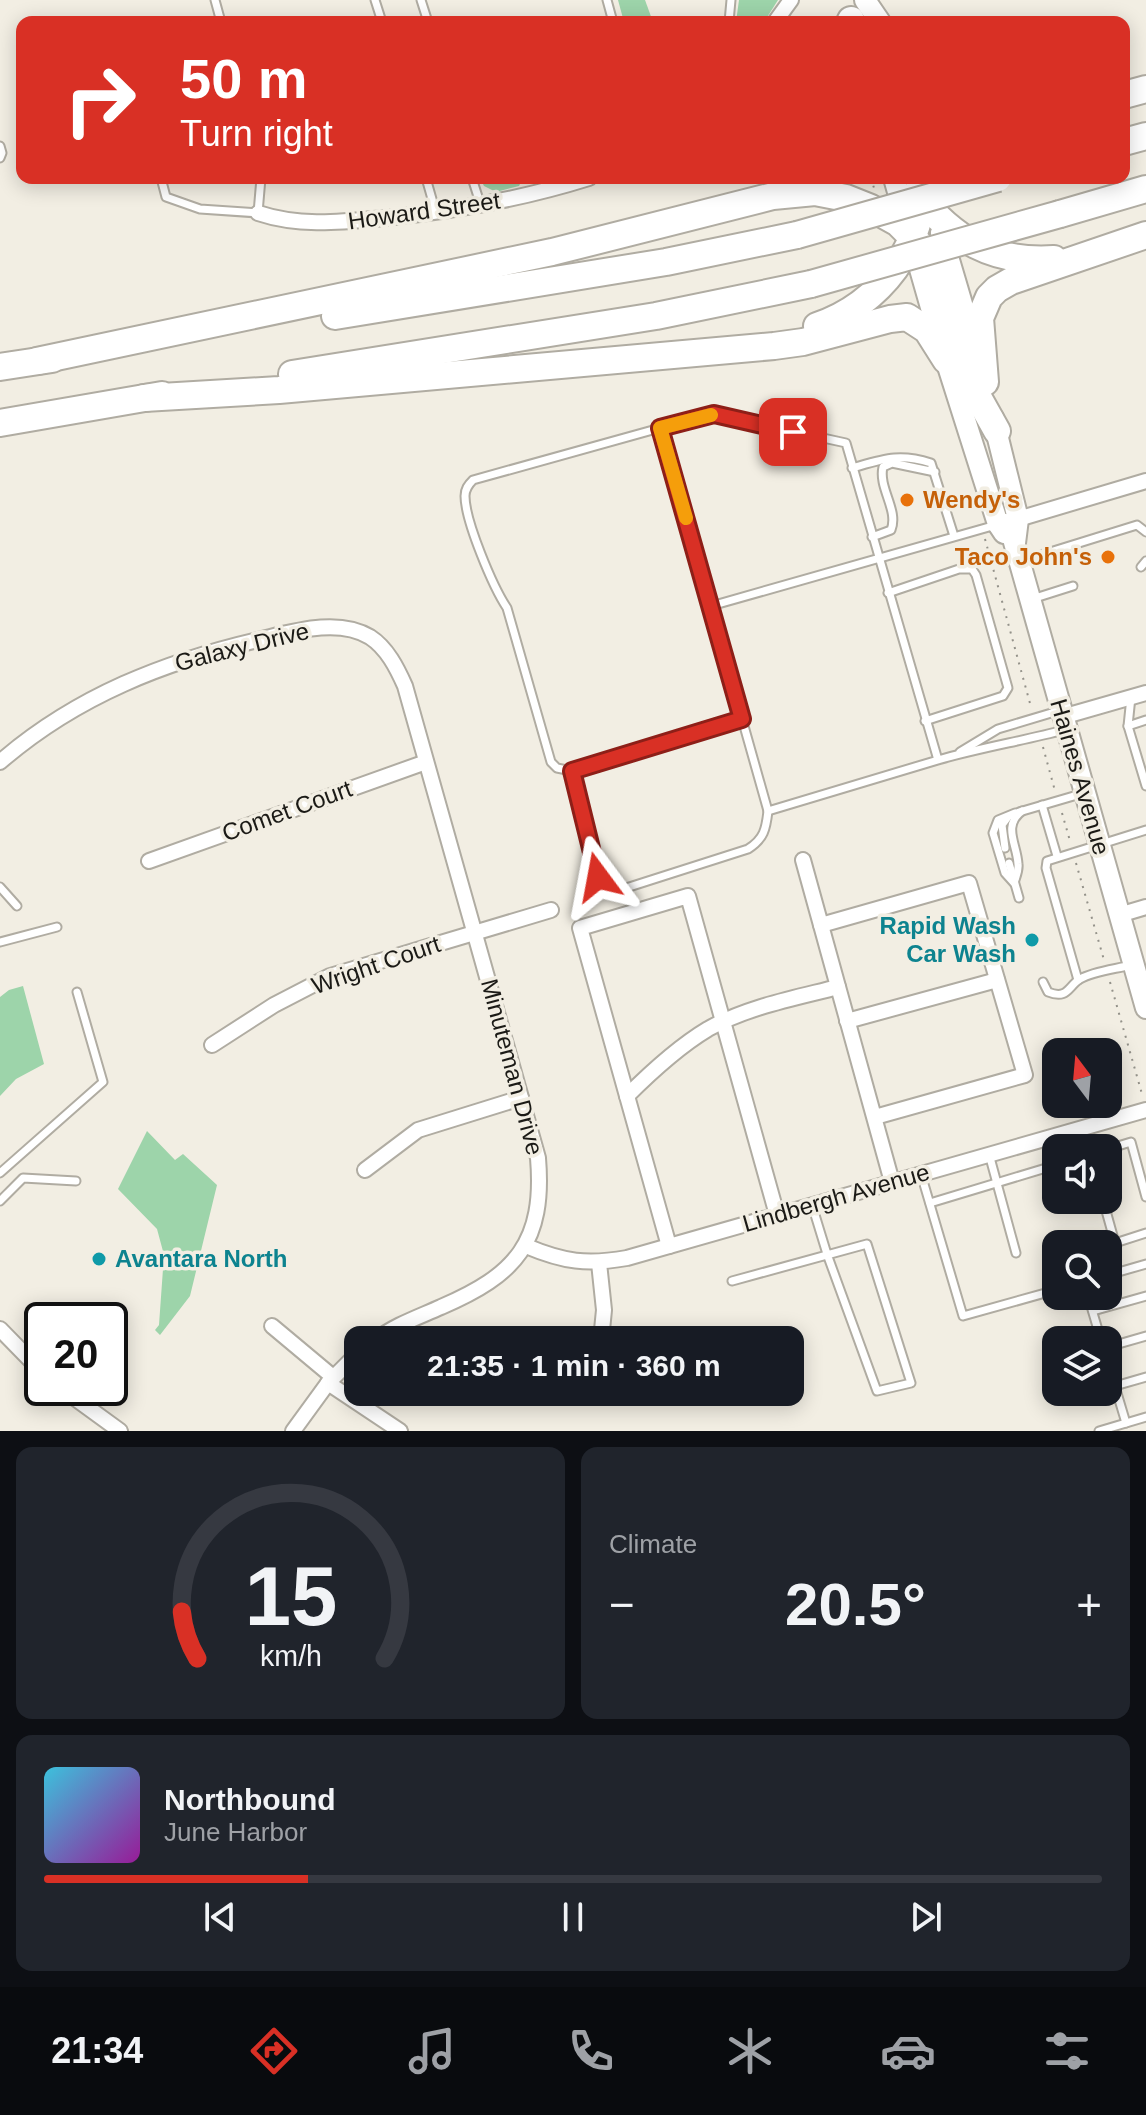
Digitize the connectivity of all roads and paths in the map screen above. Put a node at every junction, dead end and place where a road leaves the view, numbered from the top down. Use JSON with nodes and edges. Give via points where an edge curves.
{"nodes":[{"id":1,"x":0,"y":146,"type":"edge"},
{"id":2,"x":0,"y":158,"type":"edge"},
{"id":3,"x":163,"y":184,"type":"edge"},
{"id":4,"x":260,"y":184,"type":"edge"},
{"id":5,"x":428,"y":184,"type":"edge"},
{"id":6,"x":474,"y":184,"type":"edge"},
{"id":7,"x":794,"y":184,"type":"edge"},
{"id":8,"x":873,"y":184,"type":"edge"},
{"id":9,"x":896,"y":184,"type":"edge"},
{"id":10,"x":910,"y":184,"type":"edge"},
{"id":11,"x":953,"y":184,"type":"edge"},
{"id":12,"x":977,"y":184,"type":"edge"},
{"id":13,"x":540,"y":185,"type":"edge"},
{"id":14,"x":1146,"y":189,"type":"edge"},
{"id":15,"x":931,"y":203,"type":"edge"},
{"id":16,"x":481,"y":206,"type":"junction"},
{"id":17,"x":258,"y":213,"type":"junction"},
{"id":18,"x":436,"y":213,"type":"junction"},
{"id":19,"x":880,"y":213,"type":"junction"},
{"id":20,"x":697,"y":214,"type":"junction"},
{"id":21,"x":1146,"y":235,"type":"edge"},
{"id":22,"x":916,"y":243,"type":"junction"},
{"id":23,"x":1093,"y":251,"type":"junction"},
{"id":24,"x":929,"y":300,"type":"joint"},
{"id":25,"x":729,"y":348,"type":"junction"},
{"id":26,"x":946,"y":360,"type":"junction"},
{"id":27,"x":37,"y":361,"type":"junction"},
{"id":28,"x":0,"y":367,"type":"edge"},
{"id":29,"x":986,"y":386,"type":"junction"},
{"id":30,"x":144,"y":398,"type":"junction"},
{"id":31,"x":0,"y":423,"type":"edge"},
{"id":32,"x":660,"y":428,"type":"junction"},
{"id":33,"x":997,"y":431,"type":"junction"},
{"id":34,"x":852,"y":468,"type":"junction"},
{"id":35,"x":935,"y":472,"type":"junction"},
{"id":36,"x":1146,"y":481,"type":"edge"},
{"id":37,"x":999,"y":524,"type":"junction"},
{"id":38,"x":1146,"y":532,"type":"edge"},
{"id":39,"x":954,"y":536,"type":"junction"},
{"id":40,"x":872,"y":537,"type":"junction"},
{"id":41,"x":1017,"y":554,"type":"junction"},
{"id":42,"x":878,"y":558,"type":"junction"},
{"id":43,"x":1073,"y":586,"type":"dead end"},
{"id":44,"x":888,"y":593,"type":"junction"},
{"id":45,"x":1030,"y":600,"type":"junction"},
{"id":46,"x":711,"y":606,"type":"junction"},
{"id":47,"x":1146,"y":693,"type":"edge"},
{"id":48,"x":1131,"y":697,"type":"junction"},
{"id":49,"x":1034,"y":718,"type":"junction"},
{"id":50,"x":742,"y":719,"type":"junction"},
{"id":51,"x":1063,"y":719,"type":"junction"},
{"id":52,"x":1146,"y":720,"type":"edge"},
{"id":53,"x":925,"y":721,"type":"junction"},
{"id":54,"x":1128,"y":726,"type":"junction"},
{"id":55,"x":1040,"y":737,"type":"junction"},
{"id":56,"x":955,"y":755,"type":"junction"},
{"id":57,"x":938,"y":760,"type":"junction"},
{"id":58,"x":0,"y":762,"type":"edge"},
{"id":59,"x":426,"y":762,"type":"junction"},
{"id":60,"x":572,"y":771,"type":"junction"},
{"id":61,"x":1146,"y":786,"type":"edge"},
{"id":62,"x":1084,"y":793,"type":"junction"},
{"id":63,"x":1058,"y":800,"type":"junction"},
{"id":64,"x":1042,"y":805,"type":"junction"},
{"id":65,"x":768,"y":811,"type":"junction"},
{"id":66,"x":1018,"y":812,"type":"junction"},
{"id":67,"x":1146,"y":831,"type":"edge"},
{"id":68,"x":1099,"y":844,"type":"junction"},
{"id":69,"x":1005,"y":848,"type":"dead end"},
{"id":70,"x":1073,"y":852,"type":"junction"},
{"id":71,"x":1057,"y":856,"type":"junction"},
{"id":72,"x":803,"y":860,"type":"dead end"},
{"id":73,"x":149,"y":861,"type":"dead end"},
{"id":74,"x":1009,"y":863,"type":"dead end"},
{"id":75,"x":1014,"y":883,"type":"junction"},
{"id":76,"x":0,"y":887,"type":"edge"},
{"id":77,"x":1019,"y":898,"type":"dead end"},
{"id":78,"x":17,"y":906,"type":"dead end"},
{"id":79,"x":1146,"y":907,"type":"edge"},
{"id":80,"x":551,"y":910,"type":"dead end"},
{"id":81,"x":1119,"y":915,"type":"junction"},
{"id":82,"x":821,"y":925,"type":"junction"},
{"id":83,"x":57,"y":927,"type":"dead end"},
{"id":84,"x":475,"y":932,"type":"junction"},
{"id":85,"x":0,"y":942,"type":"edge"},
{"id":86,"x":1134,"y":964,"type":"junction"},
{"id":87,"x":1107,"y":971,"type":"junction"},
{"id":88,"x":997,"y":980,"type":"junction"},
{"id":89,"x":1078,"y":980,"type":"junction"},
{"id":90,"x":1043,"y":982,"type":"dead end"},
{"id":91,"x":838,"y":987,"type":"junction"},
{"id":92,"x":77,"y":992,"type":"dead end"},
{"id":93,"x":1146,"y":1008,"type":"edge"},
{"id":94,"x":847,"y":1021,"type":"junction"},
{"id":95,"x":723,"y":1022,"type":"junction"},
{"id":96,"x":212,"y":1045,"type":"dead end"},
{"id":97,"x":1142,"y":1094,"type":"dead end"},
{"id":98,"x":627,"y":1096,"type":"junction"},
{"id":99,"x":521,"y":1098,"type":"junction"},
{"id":100,"x":1146,"y":1110,"type":"edge"},
{"id":101,"x":875,"y":1117,"type":"junction"},
{"id":102,"x":1122,"y":1145,"type":"edge"},
{"id":103,"x":989,"y":1154,"type":"junction"},
{"id":104,"x":1042,"y":1169,"type":"edge"},
{"id":105,"x":365,"y":1170,"type":"dead end"},
{"id":106,"x":0,"y":1173,"type":"edge"},
{"id":107,"x":921,"y":1174,"type":"junction"},
{"id":108,"x":76,"y":1181,"type":"dead end"},
{"id":109,"x":892,"y":1182,"type":"junction"},
{"id":110,"x":997,"y":1183,"type":"junction"},
{"id":111,"x":1146,"y":1197,"type":"edge"},
{"id":112,"x":0,"y":1201,"type":"edge"},
{"id":113,"x":930,"y":1203,"type":"junction"},
{"id":114,"x":812,"y":1205,"type":"junction"},
{"id":115,"x":1107,"y":1214,"type":"edge"},
{"id":116,"x":777,"y":1215,"type":"junction"},
{"id":117,"x":1146,"y":1233,"type":"edge"},
{"id":118,"x":526,"y":1246,"type":"junction"},
{"id":119,"x":669,"y":1246,"type":"junction"},
{"id":120,"x":1016,"y":1253,"type":"dead end"},
{"id":121,"x":827,"y":1254,"type":"junction"},
{"id":122,"x":599,"y":1263,"type":"junction"},
{"id":123,"x":1146,"y":1264,"type":"edge"},
{"id":124,"x":1122,"y":1271,"type":"edge"},
{"id":125,"x":732,"y":1281,"type":"dead end"},
{"id":126,"x":1042,"y":1294,"type":"edge"},
{"id":127,"x":1146,"y":1296,"type":"edge"},
{"id":128,"x":1093,"y":1311,"type":"joint"},
{"id":129,"x":272,"y":1326,"type":"dead end"},
{"id":130,"x":399,"y":1326,"type":"edge"},
{"id":131,"x":602,"y":1326,"type":"edge"},
{"id":132,"x":1097,"y":1326,"type":"edge"},
{"id":133,"x":0,"y":1329,"type":"edge"},
{"id":134,"x":1146,"y":1336,"type":"edge"},
{"id":135,"x":1122,"y":1343,"type":"edge"},
{"id":136,"x":24,"y":1354,"type":"edge"},
{"id":137,"x":344,"y":1366,"type":"edge"},
{"id":138,"x":1146,"y":1377,"type":"edge"},
{"id":139,"x":330,"y":1380,"type":"junction"},
{"id":140,"x":1122,"y":1384,"type":"edge"},
{"id":141,"x":86,"y":1406,"type":"edge"},
{"id":142,"x":1121,"y":1406,"type":"edge"},
{"id":143,"x":1146,"y":1417,"type":"edge"},
{"id":144,"x":1126,"y":1423,"type":"junction"},
{"id":145,"x":120,"y":1431,"type":"edge"},
{"id":146,"x":293,"y":1431,"type":"edge"},
{"id":147,"x":400,"y":1431,"type":"edge"},
{"id":148,"x":1099,"y":1431,"type":"edge"}],
"edges":[{"from":1,"to":2,"type":"lane"},
{"from":3,"to":17,"type":"lane","via":[[166,197],[200,209]]},
{"from":4,"to":17,"type":"lane"},
{"from":5,"to":18,"type":"lane"},
{"from":6,"to":16,"type":"lane"},
{"from":7,"to":20,"type":"highway"},
{"from":8,"to":19,"type":"path"},
{"from":9,"to":22,"type":"main road"},
{"from":10,"to":15,"type":"highway"},
{"from":11,"to":15,"type":"highway"},
{"from":12,"to":27,"type":"highway","bridge":true,"via":[[797,235],[666,262]]},
{"from":13,"to":16,"type":"street","name":"Howard Street"},
{"from":14,"to":30,"type":"highway","bridge":true,"via":[[811,284],[656,316]]},
{"from":15,"to":22,"type":"highway","via":[[920,218]]},
{"from":15,"to":23,"type":"highway","via":[[968,242],[999,254],[1051,259]]},
{"from":15,"to":29,"type":"main road"},
{"from":16,"to":18,"type":"street","name":"Howard Street"},
{"from":17,"to":18,"type":"street","name":"Howard Street","via":[[296,223]]},
{"from":19,"to":20,"type":"highway","via":[[815,192]]},
{"from":19,"to":22,"type":"highway"},
{"from":20,"to":27,"type":"highway","via":[[552,252]]},
{"from":21,"to":23,"type":"highway"},
{"from":22,"to":24,"type":"highway","via":[[927,271]]},
{"from":22,"to":25,"type":"highway","via":[[856,307],[815,327]]},
{"from":22,"to":33,"type":"highway","via":[[937,269],[973,388]]},
{"from":23,"to":29,"type":"highway","via":[[1011,281],[989,297],[979,332]]},
{"from":24,"to":26,"type":"main road"},
{"from":25,"to":26,"type":"highway","via":[[803,342],[907,317],[927,330]]},
{"from":25,"to":30,"type":"highway"},
{"from":26,"to":37,"type":"main road"},
{"from":27,"to":28,"type":"highway"},
{"from":29,"to":33,"type":"main road"},
{"from":30,"to":31,"type":"highway"},
{"from":32,"to":34,"type":"lane","via":[[714,414],[846,443]]},
{"from":32,"to":46,"type":"lane"},
{"from":32,"to":60,"type":"lane","via":[[473,480],[467,486],[468,513],[495,591],[507,608],[551,762]]},
{"from":33,"to":37,"type":"main road"},
{"from":34,"to":35,"type":"lane","via":[[910,456],[931,463]]},
{"from":34,"to":40,"type":"lane"},
{"from":35,"to":39,"type":"lane"},
{"from":35,"to":40,"type":"lane","via":[[892,463],[883,467],[894,523],[891,530]]},
{"from":36,"to":37,"type":"street"},
{"from":37,"to":39,"type":"lane"},
{"from":37,"to":41,"type":"main road","via":[[1010,528]]},
{"from":37,"to":49,"type":"path"},
{"from":38,"to":41,"type":"lane","via":[[1137,525]]},
{"from":39,"to":42,"type":"lane"},
{"from":40,"to":42,"type":"lane"},
{"from":41,"to":45,"type":"main road","name":"Haines Avenue"},
{"from":42,"to":44,"type":"lane"},
{"from":42,"to":46,"type":"lane"},
{"from":43,"to":45,"type":"lane"},
{"from":44,"to":53,"type":"lane"},
{"from":44,"to":53,"type":"lane","via":[[959,569],[972,569],[976,575],[1008,688],[1003,696]]},
{"from":45,"to":51,"type":"main road","name":"Haines Avenue"},
{"from":46,"to":50,"type":"lane"},
{"from":47,"to":48,"type":"street"},
{"from":48,"to":51,"type":"street"},
{"from":48,"to":54,"type":"lane"},
{"from":49,"to":51,"type":"lane"},
{"from":49,"to":56,"type":"lane","via":[[998,729]]},
{"from":50,"to":60,"type":"lane"},
{"from":50,"to":65,"type":"lane"},
{"from":51,"to":55,"type":"lane"},
{"from":51,"to":62,"type":"main road","name":"Haines Avenue"},
{"from":52,"to":54,"type":"lane"},
{"from":53,"to":57,"type":"lane"},
{"from":54,"to":61,"type":"lane"},
{"from":55,"to":56,"type":"lane"},
{"from":55,"to":63,"type":"path"},
{"from":56,"to":57,"type":"lane"},
{"from":57,"to":65,"type":"lane"},
{"from":58,"to":59,"type":"street","name":"Galaxy Drive","via":[[25,740],[125,682],[202,653],[334,627],[369,637],[391,659],[405,686]]},
{"from":59,"to":73,"type":"street","name":"Comet Court"},
{"from":59,"to":84,"type":"street","name":"Minuteman Drive"},
{"from":60,"to":65,"type":"lane","via":[[598,877],[613,889],[748,849],[766,831]]},
{"from":62,"to":63,"type":"lane"},
{"from":62,"to":68,"type":"main road","name":"Haines Avenue"},
{"from":63,"to":64,"type":"lane"},
{"from":63,"to":70,"type":"path"},
{"from":64,"to":66,"type":"lane"},
{"from":64,"to":71,"type":"lane"},
{"from":66,"to":69,"type":"lane","via":[[1002,825]]},
{"from":66,"to":75,"type":"lane","via":[[1011,832],[1019,870]]},
{"from":66,"to":75,"type":"lane","via":[[998,820],[993,833],[1001,865]]},
{"from":67,"to":68,"type":"lane"},
{"from":68,"to":70,"type":"lane"},
{"from":68,"to":81,"type":"main road","name":"Haines Avenue"},
{"from":70,"to":71,"type":"lane"},
{"from":70,"to":87,"type":"path"},
{"from":71,"to":89,"type":"lane","via":[[1046,868]]},
{"from":72,"to":82,"type":"street"},
{"from":74,"to":75,"type":"lane"},
{"from":75,"to":77,"type":"lane"},
{"from":76,"to":78,"type":"lane"},
{"from":79,"to":81,"type":"street"},
{"from":80,"to":84,"type":"street","name":"Wright Court"},
{"from":81,"to":86,"type":"main road","name":"Haines Avenue"},
{"from":82,"to":88,"type":"street","via":[[969,883]]},
{"from":82,"to":91,"type":"street"},
{"from":83,"to":85,"type":"lane"},
{"from":84,"to":96,"type":"street","name":"Wright Court","via":[[330,976]]},
{"from":84,"to":99,"type":"street","name":"Minuteman Drive"},
{"from":86,"to":87,"type":"lane"},
{"from":86,"to":93,"type":"main road","name":"Haines Avenue"},
{"from":87,"to":89,"type":"lane"},
{"from":87,"to":97,"type":"path"},
{"from":88,"to":94,"type":"street"},
{"from":88,"to":101,"type":"street","via":[[1025,1075]]},
{"from":89,"to":90,"type":"lane","via":[[1070,991],[1057,995]]},
{"from":91,"to":94,"type":"street"},
{"from":91,"to":95,"type":"street"},
{"from":92,"to":106,"type":"lane","via":[[103,1082]]},
{"from":94,"to":101,"type":"street"},
{"from":95,"to":98,"type":"street","via":[[682,1046]]},
{"from":95,"to":98,"type":"street","via":[[688,896],[580,928]]},
{"from":95,"to":116,"type":"street"},
{"from":98,"to":119,"type":"street"},
{"from":99,"to":105,"type":"street","via":[[418,1130]]},
{"from":99,"to":118,"type":"street","name":"Minuteman Drive","via":[[541,1187]]},
{"from":100,"to":103,"type":"street","name":"Lindbergh Avenue"},
{"from":101,"to":109,"type":"street"},
{"from":102,"to":111,"type":"lane","via":[[1131,1142]]},
{"from":103,"to":107,"type":"street","name":"Lindbergh Avenue"},
{"from":103,"to":110,"type":"lane"},
{"from":104,"to":110,"type":"lane"},
{"from":107,"to":109,"type":"street","name":"Lindbergh Avenue"},
{"from":107,"to":113,"type":"lane"},
{"from":108,"to":112,"type":"lane","via":[[23,1178]]},
{"from":109,"to":114,"type":"street","name":"Lindbergh Avenue"},
{"from":110,"to":113,"type":"lane"},
{"from":110,"to":120,"type":"lane"},
{"from":113,"to":126,"type":"lane","via":[[963,1316]]},
{"from":114,"to":116,"type":"street","name":"Lindbergh Avenue"},
{"from":114,"to":121,"type":"lane"},
{"from":115,"to":117,"type":"lane","via":[[1115,1243]]},
{"from":116,"to":119,"type":"street","name":"Lindbergh Avenue"},
{"from":118,"to":122,"type":"street","name":"Lindbergh Avenue","via":[[571,1261]]},
{"from":118,"to":130,"type":"street","name":"Minuteman Drive","via":[[489,1284]]},
{"from":119,"to":122,"type":"street","name":"Lindbergh Avenue"},
{"from":121,"to":121,"type":"lane","via":[[867,1244],[911,1383],[877,1391]]},
{"from":121,"to":125,"type":"lane"},
{"from":122,"to":131,"type":"street"},
{"from":123,"to":124,"type":"lane"},
{"from":127,"to":128,"type":"lane"},
{"from":128,"to":132,"type":"lane"},
{"from":129,"to":139,"type":"street"},
{"from":133,"to":136,"type":"street"},
{"from":134,"to":135,"type":"lane"},
{"from":137,"to":139,"type":"street"},
{"from":138,"to":140,"type":"lane"},
{"from":139,"to":146,"type":"street"},
{"from":139,"to":147,"type":"street"},
{"from":141,"to":145,"type":"street"},
{"from":142,"to":144,"type":"lane"},
{"from":143,"to":144,"type":"lane"},
{"from":144,"to":148,"type":"lane"}]}
